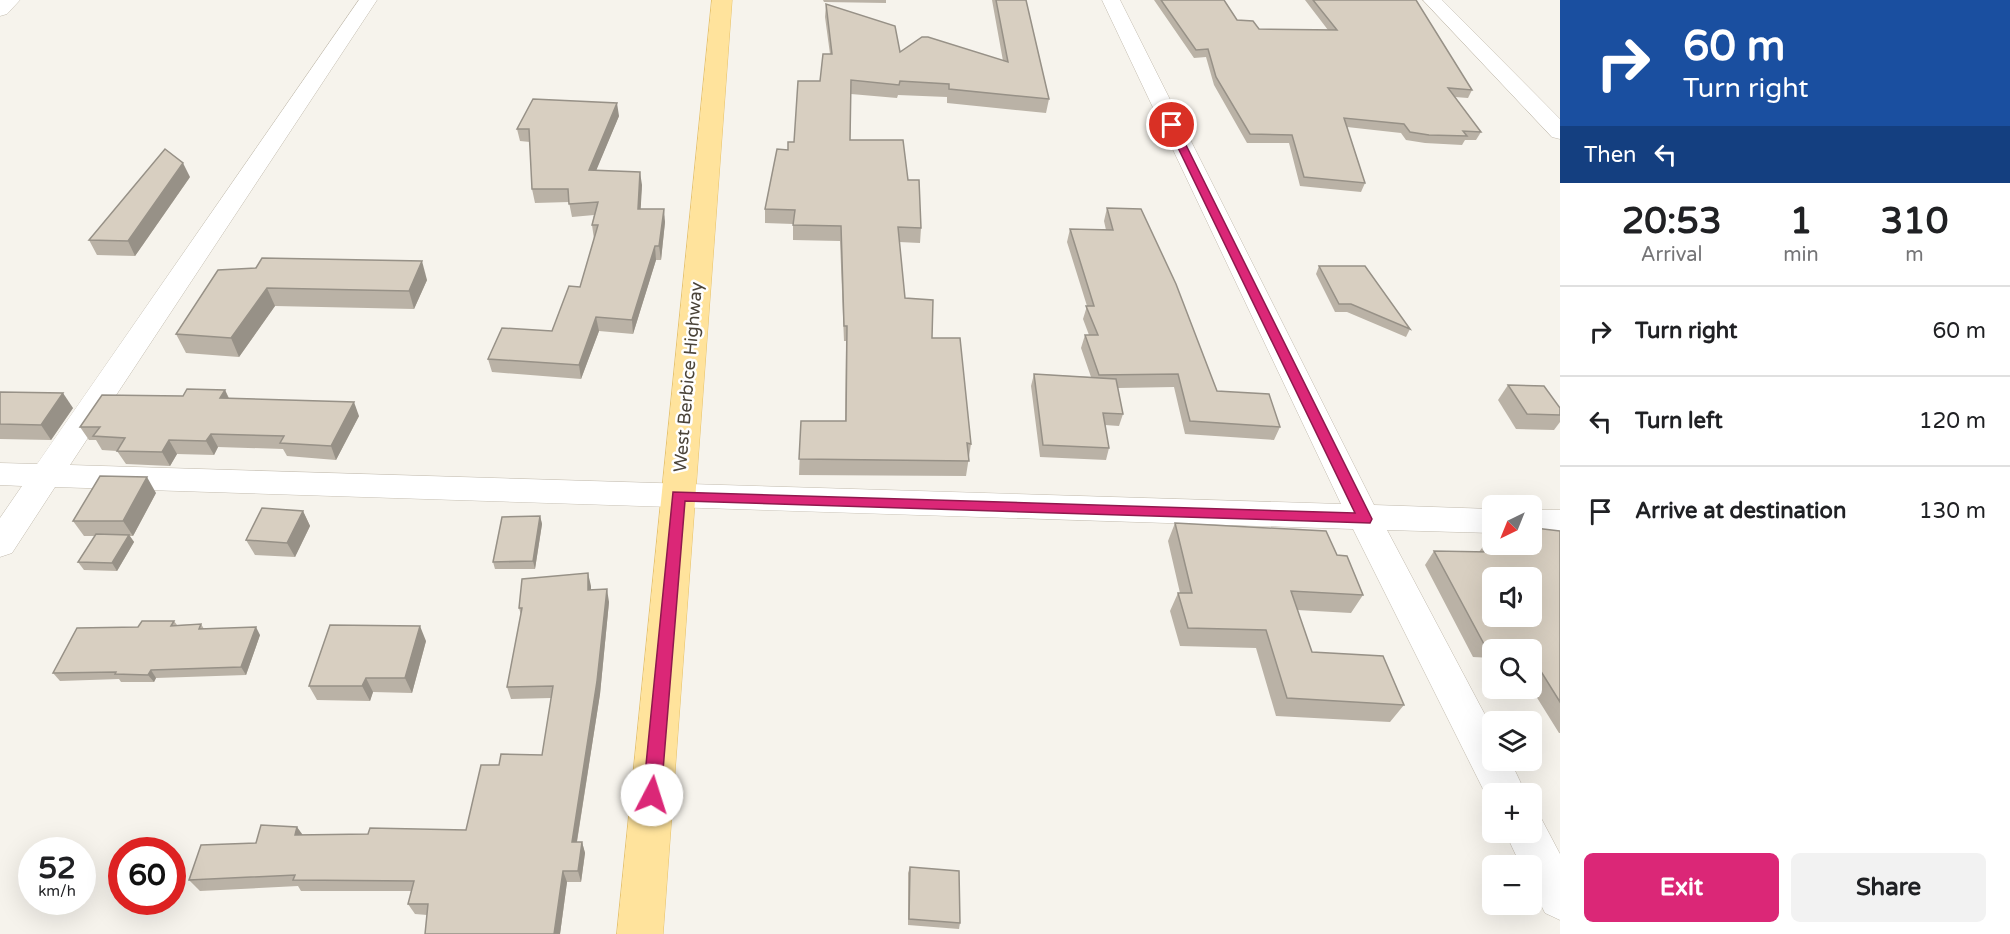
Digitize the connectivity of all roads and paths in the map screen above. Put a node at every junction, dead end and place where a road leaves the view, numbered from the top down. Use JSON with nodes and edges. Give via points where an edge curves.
{"nodes":[{"id":1,"x":11,"y":0,"type":"edge"},
{"id":2,"x":368,"y":0,"type":"edge"},
{"id":3,"x":722,"y":0,"type":"edge"},
{"id":4,"x":1110,"y":0,"type":"edge"},
{"id":5,"x":1432,"y":0,"type":"edge"},
{"id":6,"x":0,"y":10,"type":"edge"},
{"id":7,"x":1560,"y":132,"type":"edge"},
{"id":8,"x":0,"y":474,"type":"edge"},
{"id":9,"x":44,"y":475,"type":"junction"},
{"id":10,"x":678,"y":495,"type":"junction"},
{"id":11,"x":1365,"y":519,"type":"junction"},
{"id":12,"x":1482,"y":521,"type":"edge"},
{"id":13,"x":1542,"y":522,"type":"edge"},
{"id":14,"x":1560,"y":523,"type":"edge"},
{"id":15,"x":0,"y":544,"type":"edge"},
{"id":16,"x":1500,"y":783,"type":"edge"},
{"id":17,"x":1532,"y":843,"type":"edge"},
{"id":18,"x":1560,"y":897,"type":"edge"},
{"id":19,"x":640,"y":934,"type":"edge"}],
"edges":[{"from":1,"to":6,"type":"street"},
{"from":2,"to":9,"type":"street"},
{"from":3,"to":10,"type":"main road","name":"West Berbice Highway"},
{"from":4,"to":11,"type":"street"},
{"from":5,"to":7,"type":"street"},
{"from":8,"to":9,"type":"street"},
{"from":9,"to":10,"type":"street"},
{"from":9,"to":15,"type":"street"},
{"from":10,"to":11,"type":"street"},
{"from":10,"to":19,"type":"main road","name":"West Berbice Highway"},
{"from":11,"to":12,"type":"street"},
{"from":11,"to":16,"type":"street"},
{"from":13,"to":14,"type":"street"},
{"from":17,"to":18,"type":"street"}]}
